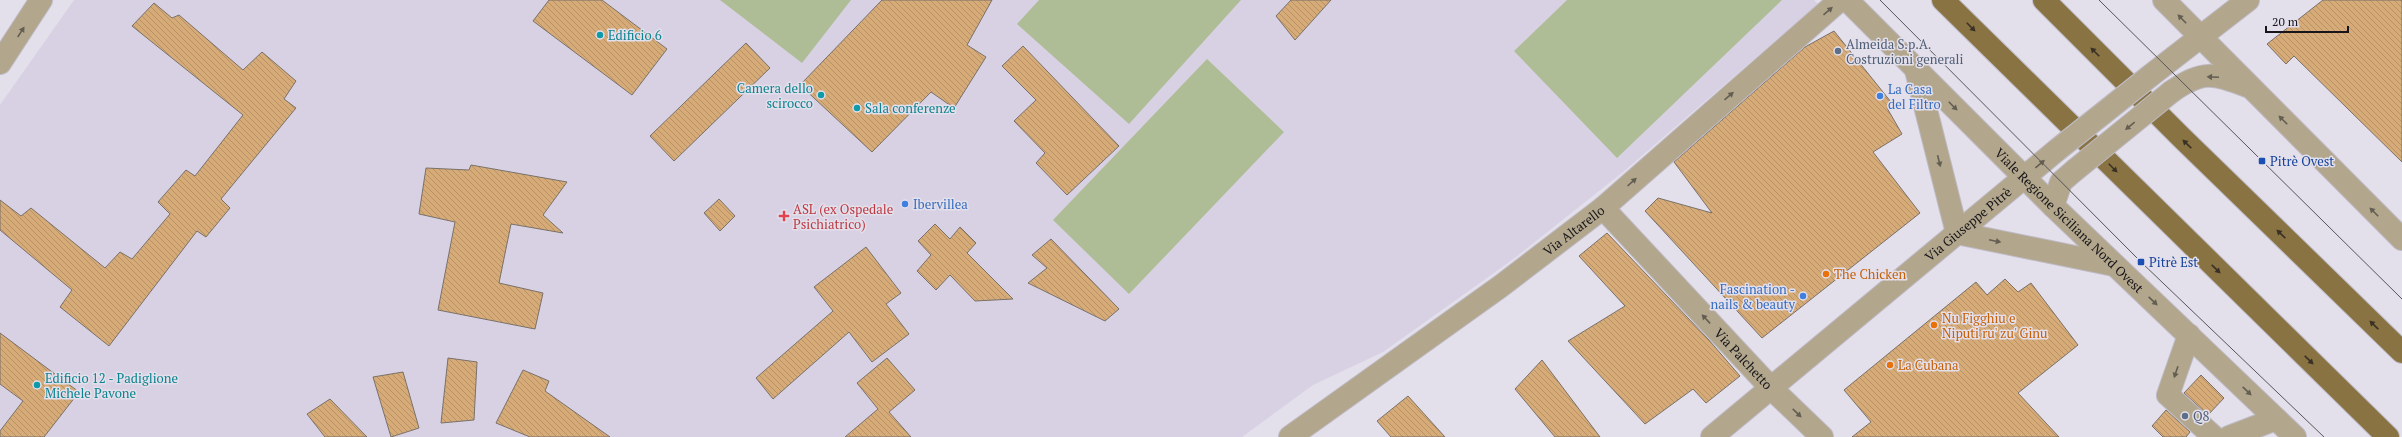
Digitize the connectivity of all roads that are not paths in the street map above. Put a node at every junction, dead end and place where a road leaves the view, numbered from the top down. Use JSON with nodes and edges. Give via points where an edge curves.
{"nodes":[{"id":1,"x":41,"y":0,"type":"edge"},
{"id":2,"x":1840,"y":0,"type":"edge"},
{"id":3,"x":1847,"y":0,"type":"edge"},
{"id":4,"x":1943,"y":0,"type":"edge"},
{"id":5,"x":2044,"y":0,"type":"edge"},
{"id":6,"x":2164,"y":0,"type":"edge"},
{"id":7,"x":2248,"y":0,"type":"edge"},
{"id":8,"x":2200,"y":37,"type":"junction"},
{"id":9,"x":0,"y":63,"type":"edge"},
{"id":10,"x":1916,"y":69,"type":"junction"},
{"id":11,"x":2250,"y":87,"type":"junction"},
{"id":12,"x":2024,"y":177,"type":"junction"},
{"id":13,"x":2053,"y":206,"type":"junction"},
{"id":14,"x":1603,"y":208,"type":"junction"},
{"id":15,"x":1957,"y":233,"type":"junction"},
{"id":16,"x":2402,"y":239,"type":"edge"},
{"id":17,"x":2114,"y":265,"type":"junction"},
{"id":18,"x":2189,"y":335,"type":"junction"},
{"id":19,"x":2402,"y":352,"type":"edge"},
{"id":20,"x":1771,"y":388,"type":"junction"},
{"id":21,"x":2276,"y":419,"type":"junction"},
{"id":22,"x":1290,"y":437,"type":"edge"},
{"id":23,"x":1712,"y":437,"type":"edge"},
{"id":24,"x":1822,"y":437,"type":"edge"},
{"id":25,"x":2214,"y":437,"type":"edge"},
{"id":26,"x":2230,"y":437,"type":"edge"},
{"id":27,"x":2295,"y":437,"type":"edge"},
{"id":28,"x":2388,"y":437,"type":"edge"}],
"edges":[{"from":9,"to":1,"type":"street","one_way":true},
{"from":14,"to":2,"type":"street","name":"Via Altarello","one_way":true},
{"from":3,"to":10,"type":"street","name":"Viale Regione Siciliana Nord Ovest"},
{"from":4,"to":28,"type":"main road","one_way":true},
{"from":19,"to":5,"type":"main road","one_way":true},
{"from":8,"to":6,"type":"street","one_way":true},
{"from":7,"to":8,"type":"street","name":"Via Giuseppe Pitrè"},
{"from":8,"to":11,"type":"street"},
{"from":12,"to":8,"type":"street","name":"Via Giuseppe Pitrè","one_way":true,"bridge":true},
{"from":10,"to":12,"type":"street","name":"Viale Regione Siciliana Nord Ovest","one_way":true},
{"from":10,"to":15,"type":"street","one_way":true},
{"from":11,"to":13,"type":"street","one_way":true,"bridge":true,"via":[[2223,77],[2198,76],[2171,92],[2061,182]]},
{"from":16,"to":11,"type":"street","one_way":true},
{"from":12,"to":13,"type":"street","name":"Viale Regione Siciliana Nord Ovest"},
{"from":12,"to":15,"type":"street","name":"Via Giuseppe Pitrè"},
{"from":13,"to":17,"type":"street","name":"Viale Regione Siciliana Nord Ovest"},
{"from":20,"to":14,"type":"street","name":"Via Palchetto","one_way":true},
{"from":14,"to":22,"type":"street","name":"Via Altarello","via":[[1501,286]]},
{"from":15,"to":17,"type":"street","one_way":true},
{"from":15,"to":20,"type":"street","name":"Via Giuseppe Pitrè"},
{"from":17,"to":18,"type":"street","name":"Viale Regione Siciliana Nord Ovest","one_way":true},
{"from":18,"to":21,"type":"street","name":"Viale Regione Siciliana Nord Ovest","one_way":true},
{"from":18,"to":25,"type":"street","one_way":true,"via":[[2168,395]]},
{"from":20,"to":23,"type":"street","name":"Via Giuseppe Pitrè"},
{"from":20,"to":24,"type":"street","name":"Via Palchetto","one_way":true},
{"from":21,"to":26,"type":"street"},
{"from":21,"to":27,"type":"street","name":"Viale Regione Siciliana Nord Ovest"}]}
